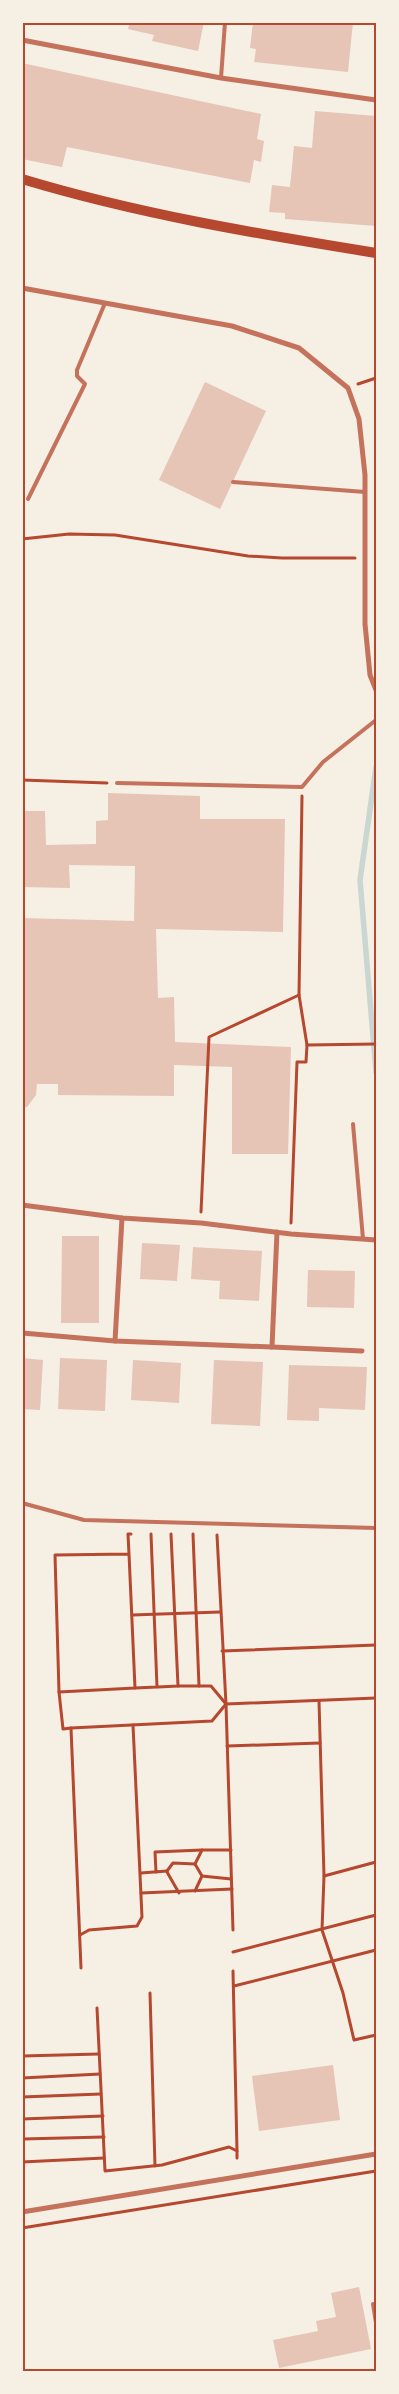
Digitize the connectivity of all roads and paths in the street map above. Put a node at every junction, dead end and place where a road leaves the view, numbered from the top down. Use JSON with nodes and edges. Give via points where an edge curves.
{"nodes":[{"id":1,"x":226,"y":22,"type":"edge"},
{"id":2,"x":22,"y":40,"type":"edge"},
{"id":3,"x":221,"y":78,"type":"junction"},
{"id":4,"x":376,"y":100,"type":"edge"},
{"id":5,"x":22,"y":179,"type":"edge"},
{"id":6,"x":376,"y":253,"type":"edge"},
{"id":7,"x":22,"y":288,"type":"edge"},
{"id":8,"x":104,"y":303,"type":"junction"},
{"id":9,"x":376,"y":378,"type":"edge"},
{"id":10,"x":348,"y":388,"type":"junction"},
{"id":11,"x":233,"y":482,"type":"dead end"},
{"id":12,"x":365,"y":492,"type":"junction"},
{"id":13,"x":28,"y":499,"type":"dead end"},
{"id":14,"x":22,"y":539,"type":"edge"},
{"id":15,"x":364,"y":558,"type":"junction"},
{"id":16,"x":376,"y":690,"type":"edge"},
{"id":17,"x":376,"y":720,"type":"edge"},
{"id":18,"x":22,"y":780,"type":"edge"},
{"id":19,"x":117,"y":783,"type":"joint"},
{"id":20,"x":302,"y":787,"type":"junction"},
{"id":21,"x":298,"y":995,"type":"junction"},
{"id":22,"x":376,"y":1044,"type":"edge"},
{"id":23,"x":307,"y":1045,"type":"junction"},
{"id":24,"x":353,"y":1124,"type":"dead end"},
{"id":25,"x":22,"y":1206,"type":"edge"},
{"id":26,"x":122,"y":1218,"type":"junction"},
{"id":27,"x":201,"y":1223,"type":"junction"},
{"id":28,"x":277,"y":1232,"type":"junction"},
{"id":29,"x":291,"y":1234,"type":"junction"},
{"id":30,"x":363,"y":1239,"type":"junction"},
{"id":31,"x":376,"y":1240,"type":"edge"},
{"id":32,"x":22,"y":1333,"type":"edge"},
{"id":33,"x":115,"y":1341,"type":"junction"},
{"id":34,"x":272,"y":1346,"type":"junction"},
{"id":35,"x":362,"y":1351,"type":"dead end"},
{"id":36,"x":22,"y":1502,"type":"edge"},
{"id":37,"x":217,"y":1522,"type":"junction"},
{"id":38,"x":376,"y":1528,"type":"edge"},
{"id":39,"x":128,"y":1534,"type":"dead end"},
{"id":40,"x":151,"y":1534,"type":"dead end"},
{"id":41,"x":171,"y":1534,"type":"dead end"},
{"id":42,"x":193,"y":1534,"type":"dead end"},
{"id":43,"x":129,"y":1554,"type":"junction"},
{"id":44,"x":220,"y":1612,"type":"junction"},
{"id":45,"x":175,"y":1613,"type":"junction"},
{"id":46,"x":196,"y":1613,"type":"junction"},
{"id":47,"x":132,"y":1614,"type":"junction"},
{"id":48,"x":154,"y":1614,"type":"junction"},
{"id":49,"x":376,"y":1645,"type":"edge"},
{"id":50,"x":222,"y":1651,"type":"junction"},
{"id":51,"x":178,"y":1686,"type":"junction"},
{"id":52,"x":199,"y":1686,"type":"junction"},
{"id":53,"x":157,"y":1687,"type":"junction"},
{"id":54,"x":135,"y":1688,"type":"junction"},
{"id":55,"x":59,"y":1692,"type":"junction"},
{"id":56,"x":376,"y":1698,"type":"edge"},
{"id":57,"x":319,"y":1701,"type":"junction"},
{"id":58,"x":226,"y":1704,"type":"junction"},
{"id":59,"x":133,"y":1725,"type":"junction"},
{"id":60,"x":71,"y":1728,"type":"junction"},
{"id":61,"x":320,"y":1743,"type":"junction"},
{"id":62,"x":227,"y":1746,"type":"junction"},
{"id":63,"x":202,"y":1850,"type":"junction"},
{"id":64,"x":230,"y":1850,"type":"junction"},
{"id":65,"x":376,"y":1862,"type":"edge"},
{"id":66,"x":195,"y":1864,"type":"junction"},
{"id":67,"x":167,"y":1871,"type":"junction"},
{"id":68,"x":156,"y":1872,"type":"junction"},
{"id":69,"x":141,"y":1873,"type":"junction"},
{"id":70,"x":202,"y":1876,"type":"junction"},
{"id":71,"x":324,"y":1876,"type":"junction"},
{"id":72,"x":231,"y":1879,"type":"junction"},
{"id":73,"x":232,"y":1889,"type":"junction"},
{"id":74,"x":195,"y":1892,"type":"junction"},
{"id":75,"x":141,"y":1893,"type":"junction"},
{"id":76,"x":179,"y":1893,"type":"junction"},
{"id":77,"x":376,"y":1915,"type":"edge"},
{"id":78,"x":233,"y":1930,"type":"dead end"},
{"id":79,"x":322,"y":1930,"type":"junction"},
{"id":80,"x":80,"y":1935,"type":"junction"},
{"id":81,"x":376,"y":1950,"type":"edge"},
{"id":82,"x":233,"y":1952,"type":"dead end"},
{"id":83,"x":333,"y":1961,"type":"junction"},
{"id":84,"x":81,"y":1968,"type":"dead end"},
{"id":85,"x":233,"y":1971,"type":"dead end"},
{"id":86,"x":234,"y":1986,"type":"junction"},
{"id":87,"x":150,"y":1993,"type":"dead end"},
{"id":88,"x":97,"y":2008,"type":"dead end"},
{"id":89,"x":376,"y":2035,"type":"edge"},
{"id":90,"x":99,"y":2054,"type":"junction"},
{"id":91,"x":22,"y":2056,"type":"edge"},
{"id":92,"x":100,"y":2074,"type":"junction"},
{"id":93,"x":22,"y":2078,"type":"edge"},
{"id":94,"x":102,"y":2094,"type":"junction"},
{"id":95,"x":22,"y":2097,"type":"edge"},
{"id":96,"x":102,"y":2116,"type":"junction"},
{"id":97,"x":22,"y":2119,"type":"edge"},
{"id":98,"x":104,"y":2137,"type":"junction"},
{"id":99,"x":22,"y":2139,"type":"edge"},
{"id":100,"x":237,"y":2150,"type":"junction"},
{"id":101,"x":376,"y":2154,"type":"edge"},
{"id":102,"x":104,"y":2158,"type":"junction"},
{"id":103,"x":237,"y":2158,"type":"dead end"},
{"id":104,"x":22,"y":2162,"type":"edge"},
{"id":105,"x":155,"y":2166,"type":"junction"},
{"id":106,"x":376,"y":2171,"type":"edge"},
{"id":107,"x":22,"y":2212,"type":"edge"},
{"id":108,"x":22,"y":2228,"type":"edge"},
{"id":109,"x":373,"y":2304,"type":"dead end"},
{"id":110,"x":376,"y":2322,"type":"edge"}],
"edges":[{"from":1,"to":3,"type":"lane"},
{"from":2,"to":3,"type":"street"},
{"from":3,"to":4,"type":"street"},
{"from":5,"to":6,"type":"main road","via":[[248,232]]},
{"from":7,"to":8,"type":"street"},
{"from":8,"to":10,"type":"street","via":[[232,326],[299,348]]},
{"from":8,"to":13,"type":"lane","via":[[77,370],[77,376],[85,384]]},
{"from":9,"to":10,"type":"path"},
{"from":10,"to":12,"type":"street","via":[[359,418]]},
{"from":11,"to":12,"type":"lane"},
{"from":12,"to":15,"type":"street"},
{"from":14,"to":15,"type":"path","via":[[69,534],[115,535],[248,556]]},
{"from":15,"to":16,"type":"street","via":[[365,624],[370,675]]},
{"from":17,"to":20,"type":"lane","via":[[323,762]]},
{"from":18,"to":19,"type":"path"},
{"from":19,"to":20,"type":"lane"},
{"from":20,"to":21,"type":"path"},
{"from":21,"to":23,"type":"path"},
{"from":21,"to":27,"type":"path","via":[[209,1037]]},
{"from":22,"to":23,"type":"path"},
{"from":23,"to":29,"type":"path","via":[[306,1062],[298,1062]]},
{"from":24,"to":30,"type":"lane"},
{"from":25,"to":26,"type":"street"},
{"from":26,"to":27,"type":"street"},
{"from":26,"to":33,"type":"street"},
{"from":27,"to":28,"type":"street"},
{"from":28,"to":29,"type":"street"},
{"from":28,"to":34,"type":"street"},
{"from":29,"to":30,"type":"street"},
{"from":30,"to":31,"type":"street"},
{"from":32,"to":33,"type":"street"},
{"from":33,"to":34,"type":"street"},
{"from":34,"to":35,"type":"street"},
{"from":36,"to":37,"type":"lane","via":[[84,1520]]},
{"from":37,"to":38,"type":"lane"},
{"from":37,"to":44,"type":"path"},
{"from":39,"to":43,"type":"path"},
{"from":40,"to":48,"type":"path"},
{"from":41,"to":45,"type":"path"},
{"from":42,"to":46,"type":"path"},
{"from":43,"to":47,"type":"path"},
{"from":43,"to":55,"type":"path","via":[[55,1555]]},
{"from":44,"to":46,"type":"path"},
{"from":44,"to":50,"type":"path"},
{"from":45,"to":46,"type":"path"},
{"from":45,"to":48,"type":"path"},
{"from":45,"to":51,"type":"path"},
{"from":46,"to":52,"type":"path"},
{"from":47,"to":48,"type":"path"},
{"from":47,"to":54,"type":"path"},
{"from":48,"to":53,"type":"path"},
{"from":49,"to":50,"type":"path"},
{"from":50,"to":58,"type":"path"},
{"from":51,"to":52,"type":"path"},
{"from":51,"to":53,"type":"path"},
{"from":52,"to":58,"type":"path","via":[[211,1686]]},
{"from":53,"to":54,"type":"path"},
{"from":54,"to":55,"type":"path"},
{"from":55,"to":60,"type":"path","via":[[63,1729]]},
{"from":56,"to":57,"type":"path"},
{"from":57,"to":58,"type":"path"},
{"from":57,"to":61,"type":"path"},
{"from":58,"to":59,"type":"path","via":[[212,1721]]},
{"from":58,"to":62,"type":"path"},
{"from":59,"to":60,"type":"path"},
{"from":59,"to":69,"type":"path"},
{"from":60,"to":80,"type":"path"},
{"from":61,"to":62,"type":"path"},
{"from":61,"to":71,"type":"path"},
{"from":62,"to":64,"type":"path"},
{"from":63,"to":64,"type":"path"},
{"from":63,"to":66,"type":"path"},
{"from":63,"to":68,"type":"path","via":[[155,1852]]},
{"from":64,"to":72,"type":"path"},
{"from":65,"to":71,"type":"path"},
{"from":66,"to":67,"type":"path","via":[[172,1863]]},
{"from":66,"to":70,"type":"path"},
{"from":67,"to":68,"type":"path"},
{"from":67,"to":76,"type":"path"},
{"from":68,"to":69,"type":"path"},
{"from":69,"to":75,"type":"path"},
{"from":70,"to":72,"type":"path"},
{"from":70,"to":74,"type":"path"},
{"from":71,"to":79,"type":"path"},
{"from":72,"to":73,"type":"path"},
{"from":73,"to":74,"type":"path"},
{"from":73,"to":78,"type":"path"},
{"from":74,"to":76,"type":"path"},
{"from":75,"to":76,"type":"path"},
{"from":75,"to":80,"type":"path","via":[[142,1917],[137,1926],[89,1930]]},
{"from":77,"to":79,"type":"path"},
{"from":79,"to":82,"type":"path"},
{"from":79,"to":83,"type":"path"},
{"from":80,"to":84,"type":"path"},
{"from":81,"to":83,"type":"path"},
{"from":83,"to":86,"type":"path"},
{"from":83,"to":89,"type":"path","via":[[354,2040]]},
{"from":85,"to":86,"type":"path"},
{"from":86,"to":100,"type":"path"},
{"from":87,"to":105,"type":"path"},
{"from":88,"to":90,"type":"path"},
{"from":90,"to":91,"type":"path"},
{"from":90,"to":92,"type":"path"},
{"from":92,"to":93,"type":"path"},
{"from":92,"to":94,"type":"path"},
{"from":94,"to":95,"type":"path"},
{"from":94,"to":96,"type":"path"},
{"from":96,"to":97,"type":"path"},
{"from":96,"to":98,"type":"path"},
{"from":98,"to":99,"type":"path"},
{"from":98,"to":102,"type":"path"},
{"from":100,"to":103,"type":"path"},
{"from":100,"to":105,"type":"path","via":[[229,2147]]},
{"from":101,"to":107,"type":"street"},
{"from":102,"to":104,"type":"path"},
{"from":102,"to":105,"type":"path","via":[[105,2171]]},
{"from":106,"to":108,"type":"path"},
{"from":109,"to":110,"type":"lane"}]}
